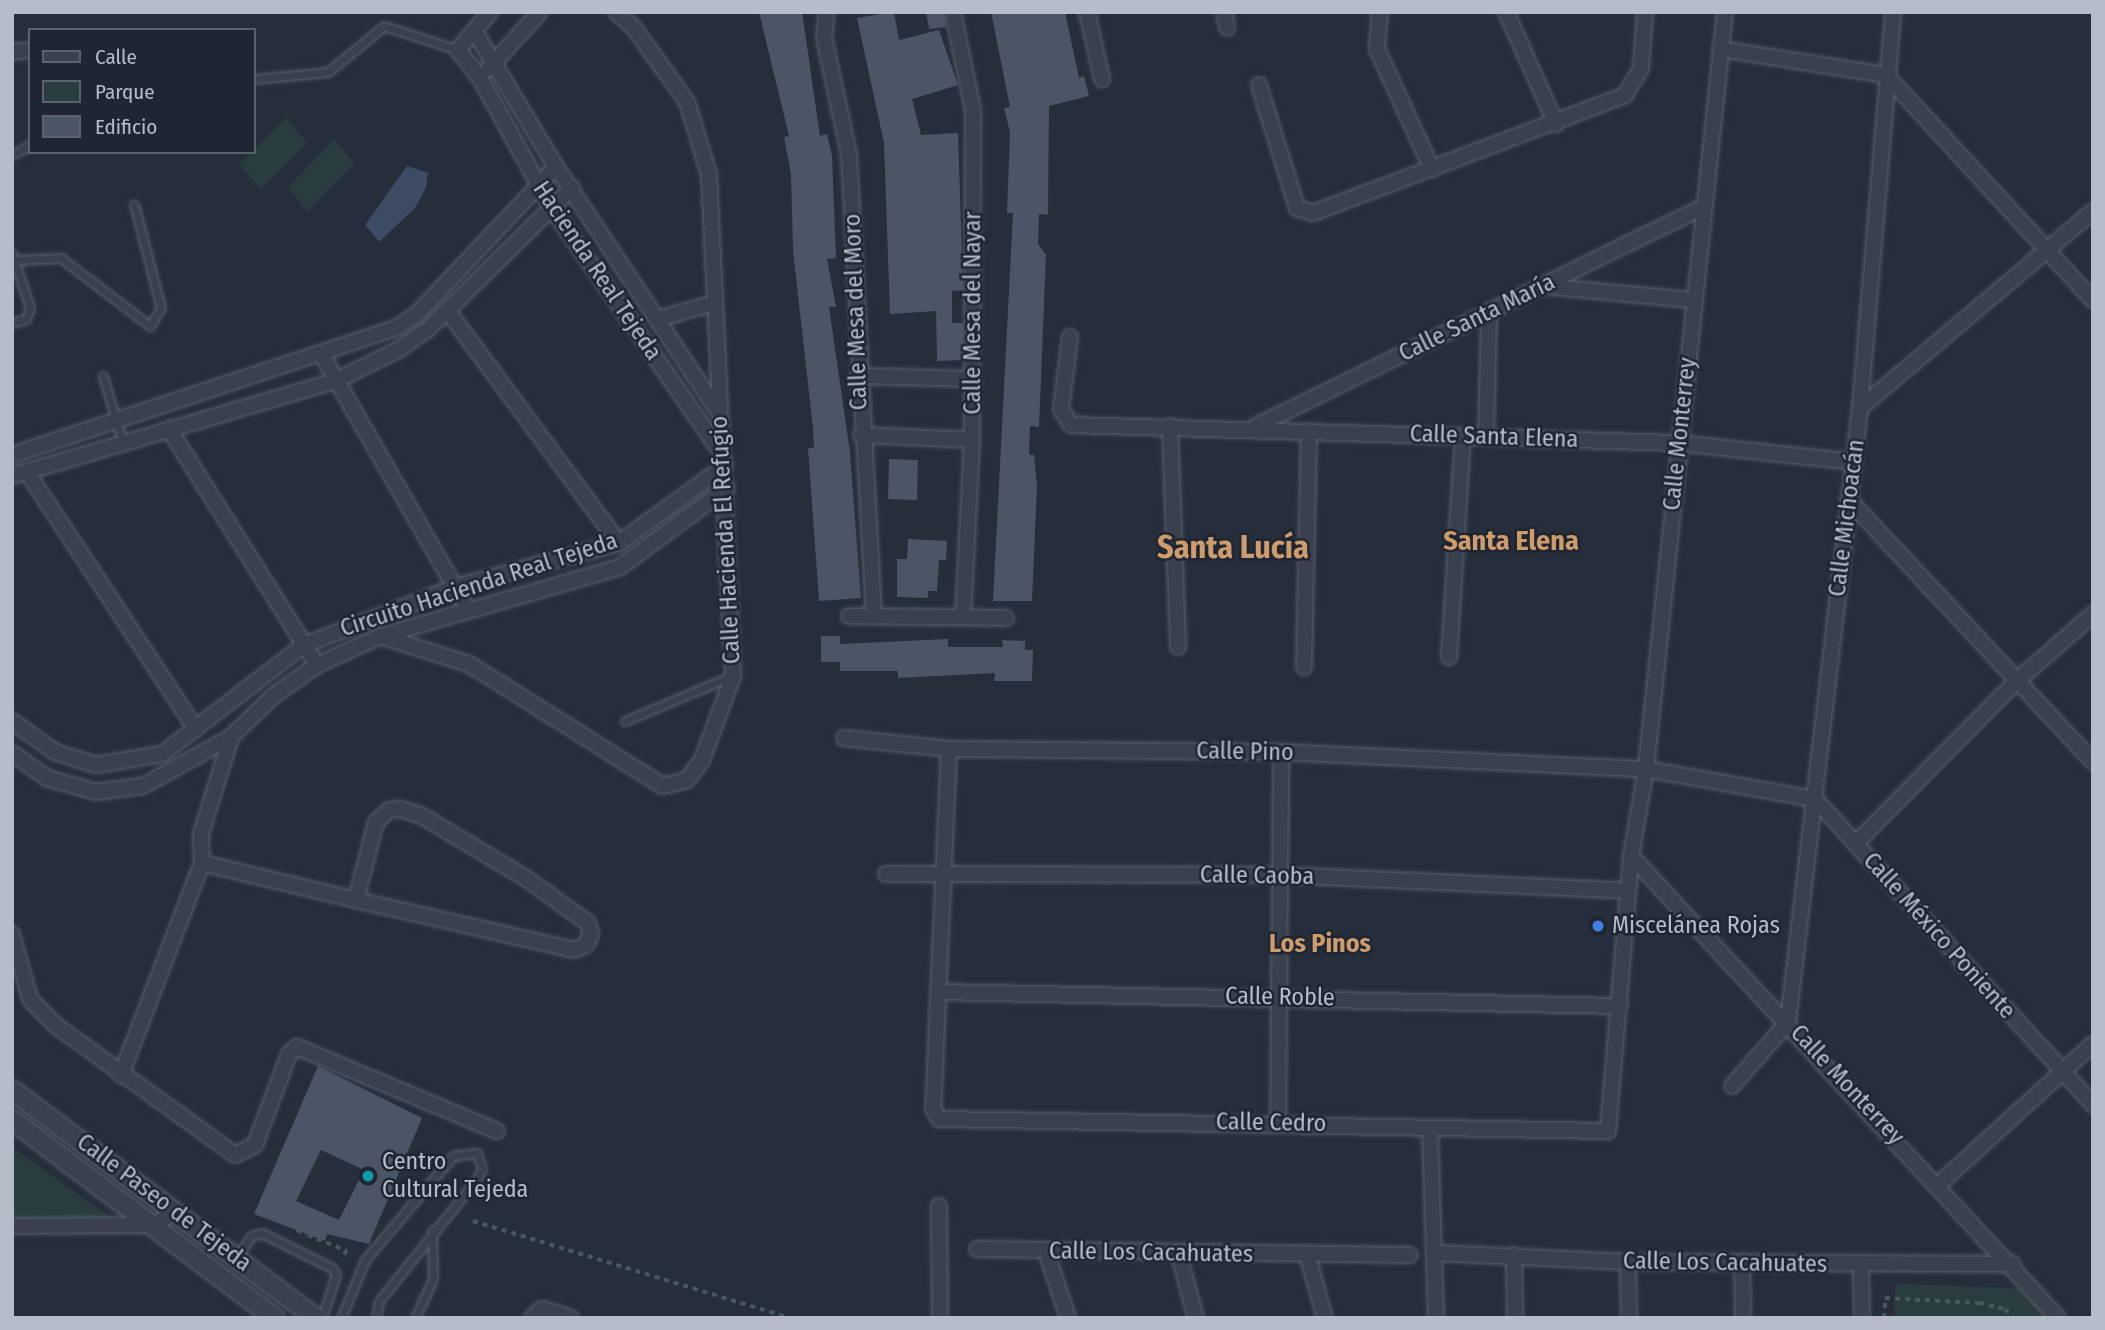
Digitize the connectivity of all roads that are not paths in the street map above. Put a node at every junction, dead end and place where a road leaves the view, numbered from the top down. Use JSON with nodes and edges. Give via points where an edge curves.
{"nodes":[{"id":1,"x":490,"y":12,"type":"edge"},
{"id":2,"x":540,"y":12,"type":"edge"},
{"id":3,"x":616,"y":12,"type":"edge"},
{"id":4,"x":827,"y":12,"type":"edge"},
{"id":5,"x":953,"y":12,"type":"edge"},
{"id":6,"x":1087,"y":12,"type":"edge"},
{"id":7,"x":1224,"y":12,"type":"edge"},
{"id":8,"x":1380,"y":12,"type":"edge"},
{"id":9,"x":1506,"y":12,"type":"edge"},
{"id":10,"x":1645,"y":12,"type":"edge"},
{"id":11,"x":1725,"y":12,"type":"edge"},
{"id":12,"x":1893,"y":12,"type":"edge"},
{"id":13,"x":1227,"y":28,"type":"dead end"},
{"id":14,"x":474,"y":30,"type":"junction"},
{"id":15,"x":1720,"y":49,"type":"junction"},
{"id":16,"x":458,"y":50,"type":"junction"},
{"id":17,"x":494,"y":62,"type":"junction"},
{"id":18,"x":1886,"y":75,"type":"junction"},
{"id":19,"x":480,"y":78,"type":"junction"},
{"id":20,"x":256,"y":79,"type":"edge"},
{"id":21,"x":1102,"y":79,"type":"dead end"},
{"id":22,"x":1259,"y":85,"type":"dead end"},
{"id":23,"x":1556,"y":124,"type":"junction"},
{"id":24,"x":28,"y":146,"type":"edge"},
{"id":25,"x":12,"y":155,"type":"edge"},
{"id":26,"x":556,"y":167,"type":"junction"},
{"id":27,"x":1432,"y":169,"type":"junction"},
{"id":28,"x":539,"y":185,"type":"junction"},
{"id":29,"x":572,"y":188,"type":"junction"},
{"id":30,"x":135,"y":204,"type":"dead end"},
{"id":31,"x":551,"y":207,"type":"junction"},
{"id":32,"x":1701,"y":208,"type":"junction"},
{"id":33,"x":2093,"y":211,"type":"edge"},
{"id":34,"x":2048,"y":253,"type":"junction"},
{"id":35,"x":14,"y":257,"type":"edge"},
{"id":36,"x":1542,"y":286,"type":"junction"},
{"id":37,"x":1693,"y":300,"type":"junction"},
{"id":38,"x":2093,"y":300,"type":"edge"},
{"id":39,"x":714,"y":303,"type":"junction"},
{"id":40,"x":447,"y":310,"type":"junction"},
{"id":41,"x":1489,"y":312,"type":"junction"},
{"id":42,"x":658,"y":319,"type":"junction"},
{"id":43,"x":12,"y":323,"type":"edge"},
{"id":44,"x":1069,"y":337,"type":"dead end"},
{"id":45,"x":322,"y":355,"type":"junction"},
{"id":46,"x":103,"y":376,"type":"dead end"},
{"id":47,"x":858,"y":376,"type":"junction"},
{"id":48,"x":973,"y":379,"type":"junction"},
{"id":49,"x":335,"y":381,"type":"junction"},
{"id":50,"x":1860,"y":408,"type":"junction"},
{"id":51,"x":721,"y":415,"type":"junction"},
{"id":52,"x":115,"y":422,"type":"junction"},
{"id":53,"x":1170,"y":426,"type":"junction"},
{"id":54,"x":1254,"y":427,"type":"junction"},
{"id":55,"x":169,"y":429,"type":"junction"},
{"id":56,"x":1309,"y":431,"type":"junction"},
{"id":57,"x":861,"y":435,"type":"junction"},
{"id":58,"x":1463,"y":436,"type":"junction"},
{"id":59,"x":1486,"y":436,"type":"junction"},
{"id":60,"x":972,"y":440,"type":"junction"},
{"id":61,"x":123,"y":443,"type":"junction"},
{"id":62,"x":1679,"y":443,"type":"junction"},
{"id":63,"x":12,"y":455,"type":"edge"},
{"id":64,"x":725,"y":462,"type":"junction"},
{"id":65,"x":1854,"y":462,"type":"junction"},
{"id":66,"x":27,"y":472,"type":"junction"},
{"id":67,"x":12,"y":476,"type":"edge"},
{"id":68,"x":727,"y":488,"type":"junction"},
{"id":69,"x":1848,"y":499,"type":"junction"},
{"id":70,"x":619,"y":543,"type":"junction"},
{"id":71,"x":455,"y":587,"type":"junction"},
{"id":72,"x":468,"y":610,"type":"junction"},
{"id":73,"x":2093,"y":614,"type":"edge"},
{"id":74,"x":874,"y":615,"type":"junction"},
{"id":75,"x":849,"y":616,"type":"dead end"},
{"id":76,"x":963,"y":616,"type":"junction"},
{"id":77,"x":1006,"y":618,"type":"dead end"},
{"id":78,"x":381,"y":636,"type":"junction"},
{"id":79,"x":304,"y":645,"type":"junction"},
{"id":80,"x":1178,"y":647,"type":"dead end"},
{"id":81,"x":1449,"y":657,"type":"dead end"},
{"id":82,"x":317,"y":665,"type":"junction"},
{"id":83,"x":1304,"y":667,"type":"dead end"},
{"id":84,"x":733,"y":676,"type":"junction"},
{"id":85,"x":2018,"y":680,"type":"junction"},
{"id":86,"x":12,"y":721,"type":"edge"},
{"id":87,"x":625,"y":721,"type":"dead end"},
{"id":88,"x":196,"y":729,"type":"junction"},
{"id":89,"x":231,"y":737,"type":"junction"},
{"id":90,"x":844,"y":738,"type":"dead end"},
{"id":91,"x":949,"y":749,"type":"junction"},
{"id":92,"x":1281,"y":752,"type":"junction"},
{"id":93,"x":12,"y":753,"type":"edge"},
{"id":94,"x":2093,"y":762,"type":"edge"},
{"id":95,"x":1646,"y":769,"type":"junction"},
{"id":96,"x":1815,"y":799,"type":"junction"},
{"id":97,"x":1856,"y":842,"type":"junction"},
{"id":98,"x":1631,"y":856,"type":"junction"},
{"id":99,"x":202,"y":863,"type":"junction"},
{"id":100,"x":886,"y":874,"type":"dead end"},
{"id":101,"x":944,"y":875,"type":"junction"},
{"id":102,"x":1282,"y":875,"type":"junction"},
{"id":103,"x":1629,"y":891,"type":"junction"},
{"id":104,"x":356,"y":900,"type":"junction"},
{"id":105,"x":12,"y":933,"type":"edge"},
{"id":106,"x":939,"y":992,"type":"junction"},
{"id":107,"x":1278,"y":996,"type":"junction"},
{"id":108,"x":1620,"y":1006,"type":"junction"},
{"id":109,"x":1788,"y":1022,"type":"junction"},
{"id":110,"x":2093,"y":1044,"type":"edge"},
{"id":111,"x":2062,"y":1073,"type":"junction"},
{"id":112,"x":121,"y":1075,"type":"junction"},
{"id":113,"x":1732,"y":1086,"type":"dead end"},
{"id":114,"x":12,"y":1090,"type":"edge"},
{"id":115,"x":2093,"y":1105,"type":"edge"},
{"id":116,"x":12,"y":1121,"type":"edge"},
{"id":117,"x":1278,"y":1122,"type":"junction"},
{"id":118,"x":1430,"y":1129,"type":"junction"},
{"id":119,"x":497,"y":1131,"type":"dead end"},
{"id":120,"x":1608,"y":1131,"type":"joint"},
{"id":121,"x":1939,"y":1184,"type":"junction"},
{"id":122,"x":939,"y":1206,"type":"dead end"},
{"id":123,"x":176,"y":1211,"type":"junction"},
{"id":124,"x":154,"y":1225,"type":"junction"},
{"id":125,"x":12,"y":1226,"type":"edge"},
{"id":126,"x":432,"y":1231,"type":"junction"},
{"id":127,"x":976,"y":1249,"type":"dead end"},
{"id":128,"x":1046,"y":1251,"type":"junction"},
{"id":129,"x":1436,"y":1253,"type":"junction"},
{"id":130,"x":1307,"y":1254,"type":"junction"},
{"id":131,"x":1179,"y":1255,"type":"junction"},
{"id":132,"x":1410,"y":1255,"type":"dead end"},
{"id":133,"x":1514,"y":1255,"type":"junction"},
{"id":134,"x":237,"y":1257,"type":"junction"},
{"id":135,"x":1628,"y":1262,"type":"junction"},
{"id":136,"x":1742,"y":1262,"type":"junction"},
{"id":137,"x":2013,"y":1264,"type":"junction"},
{"id":138,"x":1861,"y":1266,"type":"junction"},
{"id":139,"x":275,"y":1318,"type":"edge"},
{"id":140,"x":316,"y":1318,"type":"edge"},
{"id":141,"x":322,"y":1318,"type":"edge"},
{"id":142,"x":341,"y":1318,"type":"edge"},
{"id":143,"x":376,"y":1318,"type":"edge"},
{"id":144,"x":415,"y":1318,"type":"edge"},
{"id":145,"x":532,"y":1318,"type":"edge"},
{"id":146,"x":571,"y":1318,"type":"edge"},
{"id":147,"x":940,"y":1318,"type":"edge"},
{"id":148,"x":1068,"y":1318,"type":"edge"},
{"id":149,"x":1196,"y":1318,"type":"edge"},
{"id":150,"x":1325,"y":1318,"type":"edge"},
{"id":151,"x":1436,"y":1318,"type":"edge"},
{"id":152,"x":1515,"y":1318,"type":"edge"},
{"id":153,"x":1629,"y":1318,"type":"edge"},
{"id":154,"x":1743,"y":1318,"type":"edge"},
{"id":155,"x":1862,"y":1318,"type":"edge"},
{"id":156,"x":2058,"y":1318,"type":"edge"}],
"edges":[{"from":1,"to":14,"type":"street"},
{"from":2,"to":17,"type":"street"},
{"from":3,"to":39,"type":"street","name":"Calle Hacienda El Refugio","via":[[634,27],[691,111],[709,174]]},
{"from":4,"to":47,"type":"street","name":"Calle Mesa del Moro","via":[[824,37],[849,155]]},
{"from":5,"to":48,"type":"street","name":"Calle Mesa del Nayar","via":[[973,110]]},
{"from":6,"to":21,"type":"street"},
{"from":7,"to":13,"type":"street"},
{"from":8,"to":27,"type":"street","via":[[1377,49]]},
{"from":9,"to":23,"type":"street"},
{"from":10,"to":23,"type":"street","via":[[1635,86],[1625,95]]},
{"from":11,"to":15,"type":"street","name":"Calle Monterrey"},
{"from":12,"to":18,"type":"street","name":"Calle Michoacán"},
{"from":14,"to":16,"type":"street"},
{"from":14,"to":17,"type":"street","name":"Hacienda Real Tejeda"},
{"from":15,"to":18,"type":"street"},
{"from":15,"to":32,"type":"street","name":"Calle Monterrey"},
{"from":16,"to":19,"type":"street","name":"Hacienda Real Tejeda"},
{"from":16,"to":20,"type":"lane","via":[[384,26],[328,72]]},
{"from":17,"to":19,"type":"street"},
{"from":17,"to":26,"type":"street","name":"Hacienda Real Tejeda"},
{"from":18,"to":34,"type":"street"},
{"from":18,"to":50,"type":"street","name":"Calle Michoacán"},
{"from":19,"to":28,"type":"street","name":"Hacienda Real Tejeda"},
{"from":22,"to":27,"type":"street","via":[[1302,212]]},
{"from":23,"to":27,"type":"street"},
{"from":24,"to":25,"type":"lane"},
{"from":26,"to":28,"type":"street"},
{"from":26,"to":29,"type":"street","name":"Hacienda Real Tejeda"},
{"from":28,"to":31,"type":"street","name":"Hacienda Real Tejeda"},
{"from":28,"to":45,"type":"street","via":[[416,314],[396,328]]},
{"from":29,"to":31,"type":"street"},
{"from":29,"to":42,"type":"street","name":"Hacienda Real Tejeda"},
{"from":30,"to":35,"type":"lane","via":[[161,308],[150,326],[61,258]]},
{"from":31,"to":40,"type":"street"},
{"from":31,"to":64,"type":"street","name":"Hacienda Real Tejeda"},
{"from":32,"to":36,"type":"street","name":"Calle Santa María"},
{"from":32,"to":37,"type":"street","name":"Calle Monterrey"},
{"from":33,"to":34,"type":"street"},
{"from":34,"to":38,"type":"street"},
{"from":34,"to":50,"type":"street"},
{"from":35,"to":43,"type":"lane","via":[[30,308],[26,319]]},
{"from":36,"to":37,"type":"street"},
{"from":36,"to":41,"type":"street","name":"Calle Santa María"},
{"from":37,"to":62,"type":"street","name":"Calle Monterrey"},
{"from":39,"to":42,"type":"street","name":"Hacienda Real Tejeda"},
{"from":39,"to":51,"type":"street","name":"Calle Hacienda El Refugio"},
{"from":40,"to":49,"type":"street","via":[[414,341]]},
{"from":40,"to":70,"type":"street"},
{"from":41,"to":54,"type":"street","name":"Calle Santa María"},
{"from":41,"to":59,"type":"street"},
{"from":42,"to":51,"type":"street","name":"Hacienda Real Tejeda"},
{"from":44,"to":53,"type":"street","name":"Calle Santa Elena","via":[[1061,409],[1064,420],[1083,426]]},
{"from":45,"to":49,"type":"street"},
{"from":45,"to":52,"type":"street"},
{"from":46,"to":52,"type":"lane"},
{"from":47,"to":48,"type":"street"},
{"from":47,"to":57,"type":"street","name":"Calle Mesa del Moro"},
{"from":48,"to":60,"type":"street","name":"Calle Mesa del Nayar"},
{"from":49,"to":55,"type":"street"},
{"from":49,"to":71,"type":"street"},
{"from":50,"to":65,"type":"street","name":"Calle Michoacán"},
{"from":51,"to":64,"type":"street","name":"Calle Hacienda El Refugio"},
{"from":52,"to":61,"type":"lane"},
{"from":52,"to":63,"type":"street"},
{"from":53,"to":54,"type":"street","name":"Calle Santa Elena"},
{"from":53,"to":80,"type":"street"},
{"from":54,"to":56,"type":"street","name":"Calle Santa Elena"},
{"from":55,"to":61,"type":"street"},
{"from":55,"to":79,"type":"street"},
{"from":56,"to":58,"type":"street","name":"Calle Santa Elena"},
{"from":56,"to":83,"type":"street"},
{"from":57,"to":60,"type":"street"},
{"from":57,"to":74,"type":"street","name":"Calle Mesa del Moro"},
{"from":58,"to":59,"type":"street","name":"Calle Santa Elena"},
{"from":58,"to":81,"type":"street"},
{"from":59,"to":62,"type":"street","name":"Calle Santa Elena"},
{"from":60,"to":76,"type":"street","name":"Calle Mesa del Nayar"},
{"from":61,"to":66,"type":"street"},
{"from":62,"to":65,"type":"street","name":"Calle Santa Elena"},
{"from":62,"to":95,"type":"street","name":"Calle Monterrey"},
{"from":64,"to":68,"type":"street","name":"Calle Hacienda El Refugio"},
{"from":64,"to":70,"type":"street","name":"Circuito Hacienda Real Tejeda"},
{"from":65,"to":69,"type":"street","name":"Calle Michoacán"},
{"from":66,"to":67,"type":"street"},
{"from":66,"to":88,"type":"street"},
{"from":68,"to":72,"type":"street","name":"Circuito Hacienda Real Tejeda","via":[[635,561]]},
{"from":68,"to":84,"type":"street","name":"Calle Hacienda El Refugio"},
{"from":69,"to":85,"type":"street"},
{"from":69,"to":96,"type":"street","name":"Calle Michoacán"},
{"from":70,"to":71,"type":"street","name":"Circuito Hacienda Real Tejeda"},
{"from":71,"to":72,"type":"street"},
{"from":71,"to":79,"type":"street","name":"Circuito Hacienda Real Tejeda"},
{"from":72,"to":78,"type":"street","name":"Circuito Hacienda Real Tejeda"},
{"from":73,"to":85,"type":"street"},
{"from":74,"to":75,"type":"street"},
{"from":74,"to":76,"type":"street"},
{"from":76,"to":77,"type":"street"},
{"from":78,"to":82,"type":"street","name":"Circuito Hacienda Real Tejeda"},
{"from":78,"to":84,"type":"street","name":"Calle Hacienda El Refugio","via":[[469,664],[663,786],[674,787],[702,760]]},
{"from":79,"to":82,"type":"street"},
{"from":79,"to":88,"type":"street","name":"Circuito Hacienda Real Tejeda"},
{"from":82,"to":89,"type":"street","name":"Circuito Hacienda Real Tejeda","via":[[272,697]]},
{"from":84,"to":87,"type":"lane"},
{"from":85,"to":94,"type":"street"},
{"from":85,"to":97,"type":"street"},
{"from":86,"to":88,"type":"street","name":"Circuito Hacienda Real Tejeda","via":[[55,752],[96,765],[162,754]]},
{"from":89,"to":93,"type":"street","name":"Circuito Hacienda Real Tejeda","via":[[173,772],[120,791],[96,792],[47,778]]},
{"from":89,"to":99,"type":"street","via":[[201,834]]},
{"from":90,"to":91,"type":"street","name":"Calle Pino"},
{"from":91,"to":92,"type":"street","name":"Calle Pino"},
{"from":91,"to":101,"type":"street"},
{"from":92,"to":95,"type":"street","name":"Calle Pino"},
{"from":92,"to":102,"type":"street"},
{"from":95,"to":96,"type":"street","name":"Calle Pino"},
{"from":95,"to":98,"type":"street","name":"Calle Monterrey"},
{"from":96,"to":97,"type":"street","name":"Calle México Poniente"},
{"from":96,"to":109,"type":"street","name":"Calle Michoacán"},
{"from":97,"to":111,"type":"street","name":"Calle México Poniente"},
{"from":98,"to":103,"type":"street","name":"Calle Monterrey"},
{"from":98,"to":109,"type":"street","name":"Calle Monterrey"},
{"from":99,"to":104,"type":"street"},
{"from":99,"to":112,"type":"street"},
{"from":100,"to":101,"type":"street","name":"Calle Caoba"},
{"from":101,"to":102,"type":"street","name":"Calle Caoba"},
{"from":101,"to":106,"type":"street"},
{"from":102,"to":103,"type":"street","name":"Calle Caoba"},
{"from":102,"to":107,"type":"street"},
{"from":103,"to":108,"type":"street","name":"Calle Monterrey"},
{"from":104,"to":104,"type":"street","via":[[574,950],[586,945],[591,934],[588,923],[527,879],[422,816],[400,809],[389,810],[376,822]]},
{"from":105,"to":112,"type":"street","via":[[30,999]]},
{"from":106,"to":107,"type":"street","name":"Calle Roble"},
{"from":106,"to":117,"type":"street","name":"Calle Cedro","via":[[935,1117]]},
{"from":107,"to":108,"type":"street","name":"Calle Roble"},
{"from":107,"to":117,"type":"street"},
{"from":108,"to":120,"type":"street","name":"Calle Monterrey"},
{"from":109,"to":113,"type":"street"},
{"from":109,"to":121,"type":"street","name":"Calle Monterrey"},
{"from":110,"to":111,"type":"street"},
{"from":111,"to":115,"type":"street","name":"Calle México Poniente"},
{"from":111,"to":121,"type":"street"},
{"from":112,"to":119,"type":"street","via":[[235,1155],[245,1154],[255,1145],[289,1054],[297,1047]]},
{"from":114,"to":123,"type":"street","name":"Calle Paseo de Tejeda"},
{"from":116,"to":124,"type":"street","name":"Calle Paseo de Tejeda"},
{"from":117,"to":118,"type":"street","name":"Calle Cedro"},
{"from":118,"to":120,"type":"street","name":"Calle Cedro"},
{"from":118,"to":129,"type":"street"},
{"from":121,"to":137,"type":"street","name":"Calle Monterrey"},
{"from":122,"to":147,"type":"street"},
{"from":123,"to":124,"type":"street"},
{"from":123,"to":134,"type":"street","name":"Calle Paseo de Tejeda"},
{"from":124,"to":125,"type":"street"},
{"from":124,"to":139,"type":"street","name":"Calle Paseo de Tejeda"},
{"from":126,"to":142,"type":"lane","via":[[482,1169],[477,1153],[453,1156],[365,1261]]},
{"from":126,"to":143,"type":"lane","via":[[379,1301]]},
{"from":126,"to":144,"type":"lane","via":[[433,1279]]},
{"from":127,"to":128,"type":"street","name":"Calle Los Cacahuates"},
{"from":128,"to":131,"type":"street","name":"Calle Los Cacahuates"},
{"from":128,"to":148,"type":"street"},
{"from":129,"to":133,"type":"street","name":"Calle Los Cacahuates"},
{"from":129,"to":151,"type":"street"},
{"from":130,"to":131,"type":"street","name":"Calle Los Cacahuates"},
{"from":130,"to":132,"type":"street","name":"Calle Los Cacahuates"},
{"from":130,"to":150,"type":"street"},
{"from":131,"to":149,"type":"street"},
{"from":133,"to":135,"type":"street","name":"Calle Los Cacahuates"},
{"from":133,"to":152,"type":"street"},
{"from":134,"to":140,"type":"street","name":"Calle Paseo de Tejeda"},
{"from":134,"to":141,"type":"lane","via":[[251,1236],[262,1233],[332,1268],[337,1275]]},
{"from":135,"to":136,"type":"street","name":"Calle Los Cacahuates"},
{"from":135,"to":153,"type":"street"},
{"from":136,"to":138,"type":"street","name":"Calle Los Cacahuates"},
{"from":136,"to":154,"type":"street"},
{"from":137,"to":138,"type":"street","name":"Calle Los Cacahuates"},
{"from":137,"to":156,"type":"street","name":"Calle Monterrey"},
{"from":138,"to":155,"type":"street"},
{"from":145,"to":146,"type":"street","via":[[542,1309]]}]}
